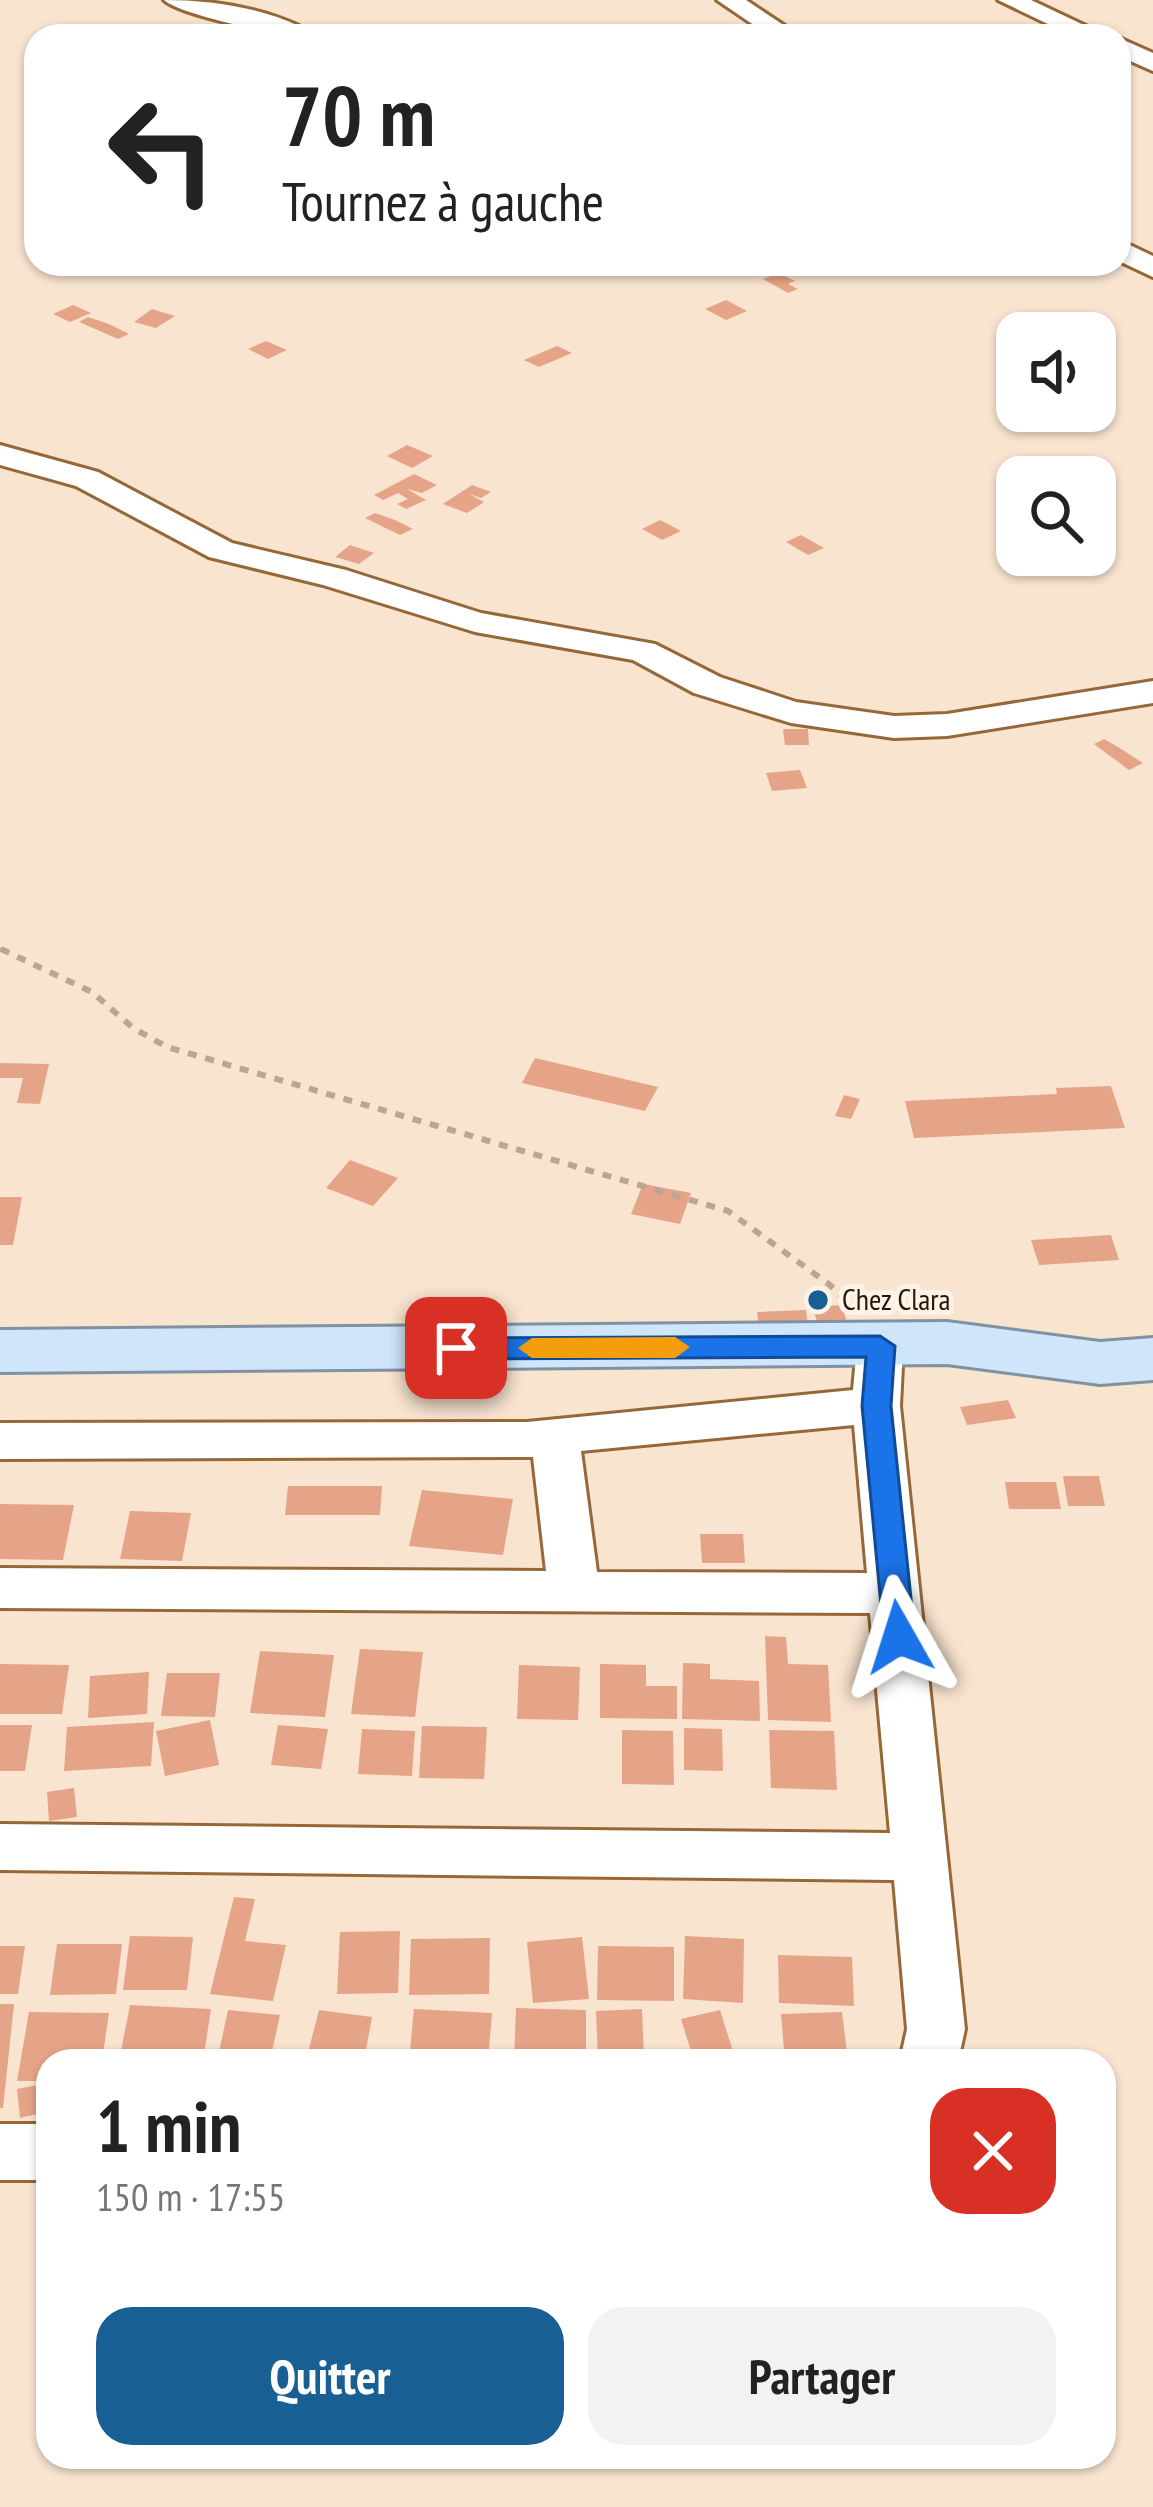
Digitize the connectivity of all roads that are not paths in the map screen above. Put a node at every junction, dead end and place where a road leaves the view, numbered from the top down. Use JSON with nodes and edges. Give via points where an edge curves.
{"nodes":[{"id":1,"x":176,"y":0,"type":"edge"},
{"id":2,"x":728,"y":0,"type":"edge"},
{"id":3,"x":1010,"y":0,"type":"edge"},
{"id":4,"x":276,"y":24,"type":"edge"},
{"id":5,"x":768,"y":24,"type":"edge"},
{"id":6,"x":1066,"y":24,"type":"edge"},
{"id":7,"x":0,"y":455,"type":"edge"},
{"id":8,"x":1153,"y":692,"type":"edge"},
{"id":9,"x":880,"y":1346,"type":"junction"},
{"id":10,"x":0,"y":1351,"type":"edge"},
{"id":11,"x":1153,"y":1359,"type":"edge"},
{"id":12,"x":876,"y":1406,"type":"junction"},
{"id":13,"x":555,"y":1437,"type":"junction"},
{"id":14,"x":0,"y":1441,"type":"edge"},
{"id":15,"x":0,"y":1588,"type":"edge"},
{"id":16,"x":574,"y":1591,"type":"junction"},
{"id":17,"x":895,"y":1593,"type":"junction"},
{"id":18,"x":0,"y":1847,"type":"edge"},
{"id":19,"x":920,"y":1857,"type":"junction"},
{"id":20,"x":932,"y":2049,"type":"edge"},
{"id":21,"x":0,"y":2152,"type":"edge"},
{"id":22,"x":36,"y":2152,"type":"edge"}],
"edges":[{"from":1,"to":4,"type":"street"},
{"from":2,"to":5,"type":"street"},
{"from":3,"to":6,"type":"street"},
{"from":7,"to":8,"type":"street","via":[[87,478],[221,550],[475,622],[643,652],[707,685],[791,712],[894,728]]},
{"from":9,"to":10,"type":"main road"},
{"from":9,"to":11,"type":"main road","via":[[946,1343],[1100,1363]]},
{"from":9,"to":12,"type":"street"},
{"from":12,"to":13,"type":"street"},
{"from":12,"to":17,"type":"street"},
{"from":13,"to":14,"type":"street"},
{"from":13,"to":16,"type":"street"},
{"from":15,"to":16,"type":"street"},
{"from":16,"to":17,"type":"street"},
{"from":17,"to":19,"type":"street"},
{"from":18,"to":19,"type":"street"},
{"from":19,"to":20,"type":"street"},
{"from":21,"to":22,"type":"street"}]}
